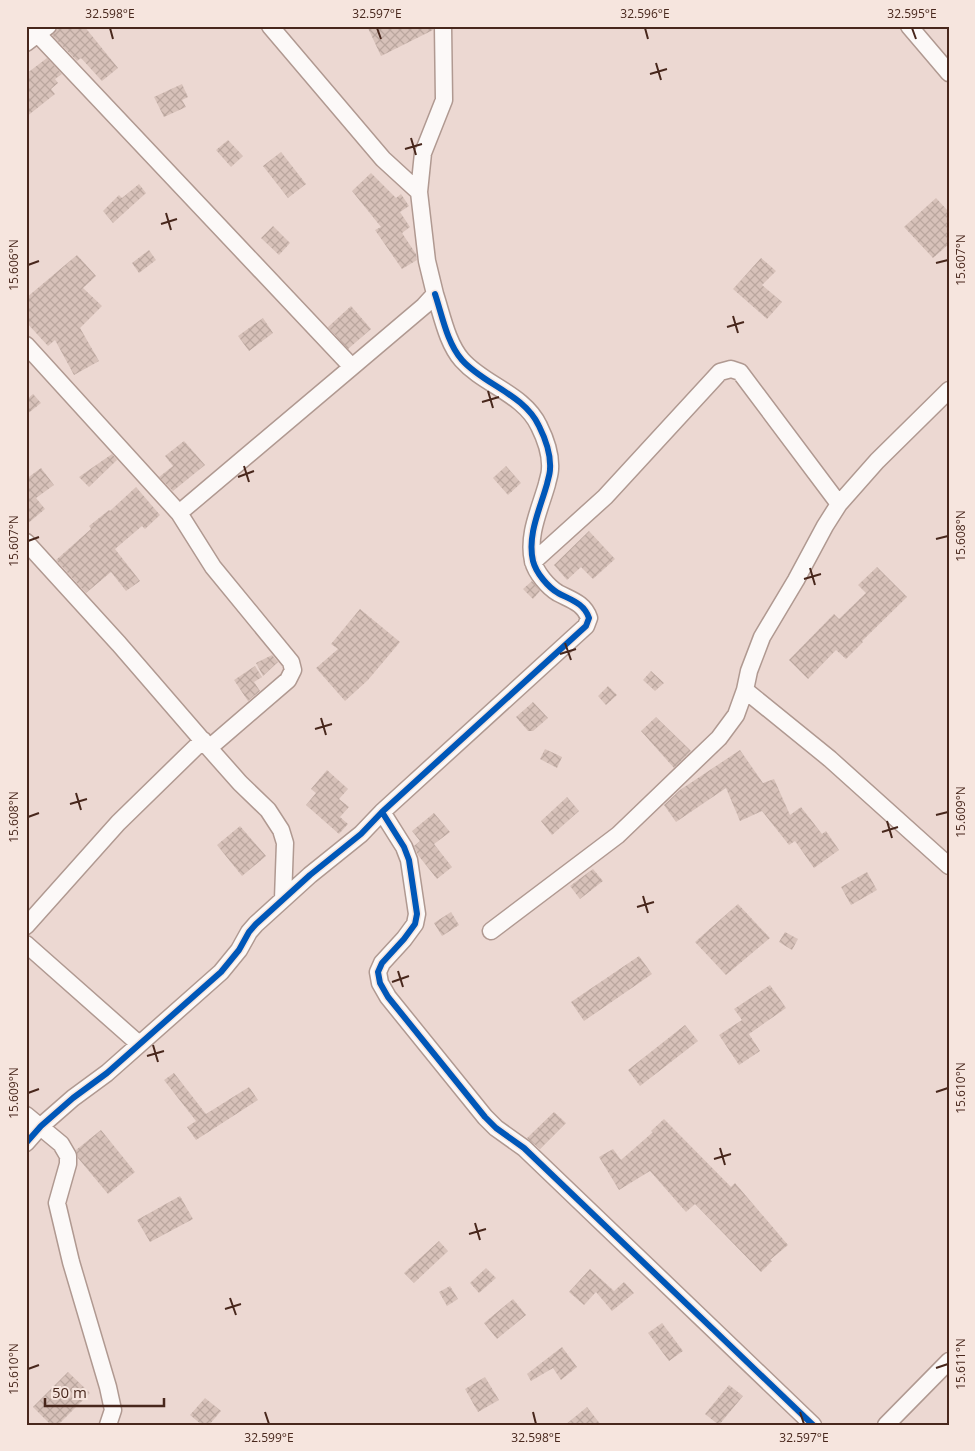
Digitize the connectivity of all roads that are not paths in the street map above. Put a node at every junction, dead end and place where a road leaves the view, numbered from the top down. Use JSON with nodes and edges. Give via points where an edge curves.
{"nodes":[{"id":1,"x":270,"y":26,"type":"edge"},
{"id":2,"x":443,"y":26,"type":"edge"},
{"id":3,"x":909,"y":26,"type":"edge"},
{"id":4,"x":35,"y":32,"type":"edge"},
{"id":5,"x":949,"y":72,"type":"edge"},
{"id":6,"x":419,"y":192,"type":"junction"},
{"id":7,"x":435,"y":294,"type":"junction"},
{"id":8,"x":26,"y":345,"type":"edge"},
{"id":9,"x":352,"y":368,"type":"junction"},
{"id":10,"x":949,"y":390,"type":"edge"},
{"id":11,"x":839,"y":504,"type":"junction"},
{"id":12,"x":179,"y":513,"type":"junction"},
{"id":13,"x":26,"y":542,"type":"edge"},
{"id":14,"x":533,"y":562,"type":"junction"},
{"id":15,"x":745,"y":690,"type":"junction"},
{"id":16,"x":206,"y":744,"type":"junction"},
{"id":17,"x":382,"y":812,"type":"junction"},
{"id":18,"x":947,"y":861,"type":"edge"},
{"id":19,"x":284,"y":899,"type":"junction"},
{"id":20,"x":26,"y":926,"type":"edge"},
{"id":21,"x":491,"y":931,"type":"dead end"},
{"id":22,"x":26,"y":944,"type":"edge"},
{"id":23,"x":139,"y":1044,"type":"junction"},
{"id":24,"x":26,"y":1115,"type":"edge"},
{"id":25,"x":41,"y":1126,"type":"junction"},
{"id":26,"x":26,"y":1143,"type":"edge"},
{"id":27,"x":949,"y":1361,"type":"edge"},
{"id":28,"x":108,"y":1425,"type":"edge"},
{"id":29,"x":813,"y":1425,"type":"edge"},
{"id":30,"x":886,"y":1425,"type":"edge"}],
"edges":[{"from":1,"to":6,"type":"street","via":[[383,159]]},
{"from":2,"to":6,"type":"street","via":[[444,100],[424,152]]},
{"from":3,"to":5,"type":"street"},
{"from":4,"to":9,"type":"street"},
{"from":6,"to":7,"type":"street","via":[[427,261]]},
{"from":7,"to":9,"type":"street"},
{"from":7,"to":14,"type":"street","via":[[453,346],[461,359],[527,409],[547,445],[550,470],[530,537]]},
{"from":8,"to":12,"type":"street"},
{"from":9,"to":12,"type":"street"},
{"from":10,"to":11,"type":"street","via":[[877,461]]},
{"from":11,"to":14,"type":"street","via":[[740,372],[731,369],[720,372],[605,498]]},
{"from":11,"to":15,"type":"street","via":[[762,637]]},
{"from":12,"to":16,"type":"street","via":[[213,567],[291,662],[293,670],[288,680]]},
{"from":13,"to":16,"type":"street"},
{"from":14,"to":17,"type":"street","via":[[540,576],[556,592],[586,609],[589,618],[586,626]]},
{"from":15,"to":18,"type":"street"},
{"from":15,"to":21,"type":"street","via":[[736,715],[719,738],[674,782],[618,835]]},
{"from":16,"to":19,"type":"street","via":[[268,810],[281,830],[285,843]]},
{"from":16,"to":20,"type":"street","via":[[118,823]]},
{"from":17,"to":19,"type":"street"},
{"from":17,"to":29,"type":"street","via":[[409,860],[417,914],[415,924],[378,972],[388,998],[485,1117],[524,1148]]},
{"from":19,"to":23,"type":"street","via":[[249,932],[221,972]]},
{"from":22,"to":23,"type":"street"},
{"from":23,"to":25,"type":"street"},
{"from":24,"to":25,"type":"street"},
{"from":25,"to":26,"type":"street"},
{"from":25,"to":28,"type":"street","via":[[61,1144],[68,1156],[57,1203],[108,1387],[113,1410]]},
{"from":27,"to":30,"type":"street"}]}
